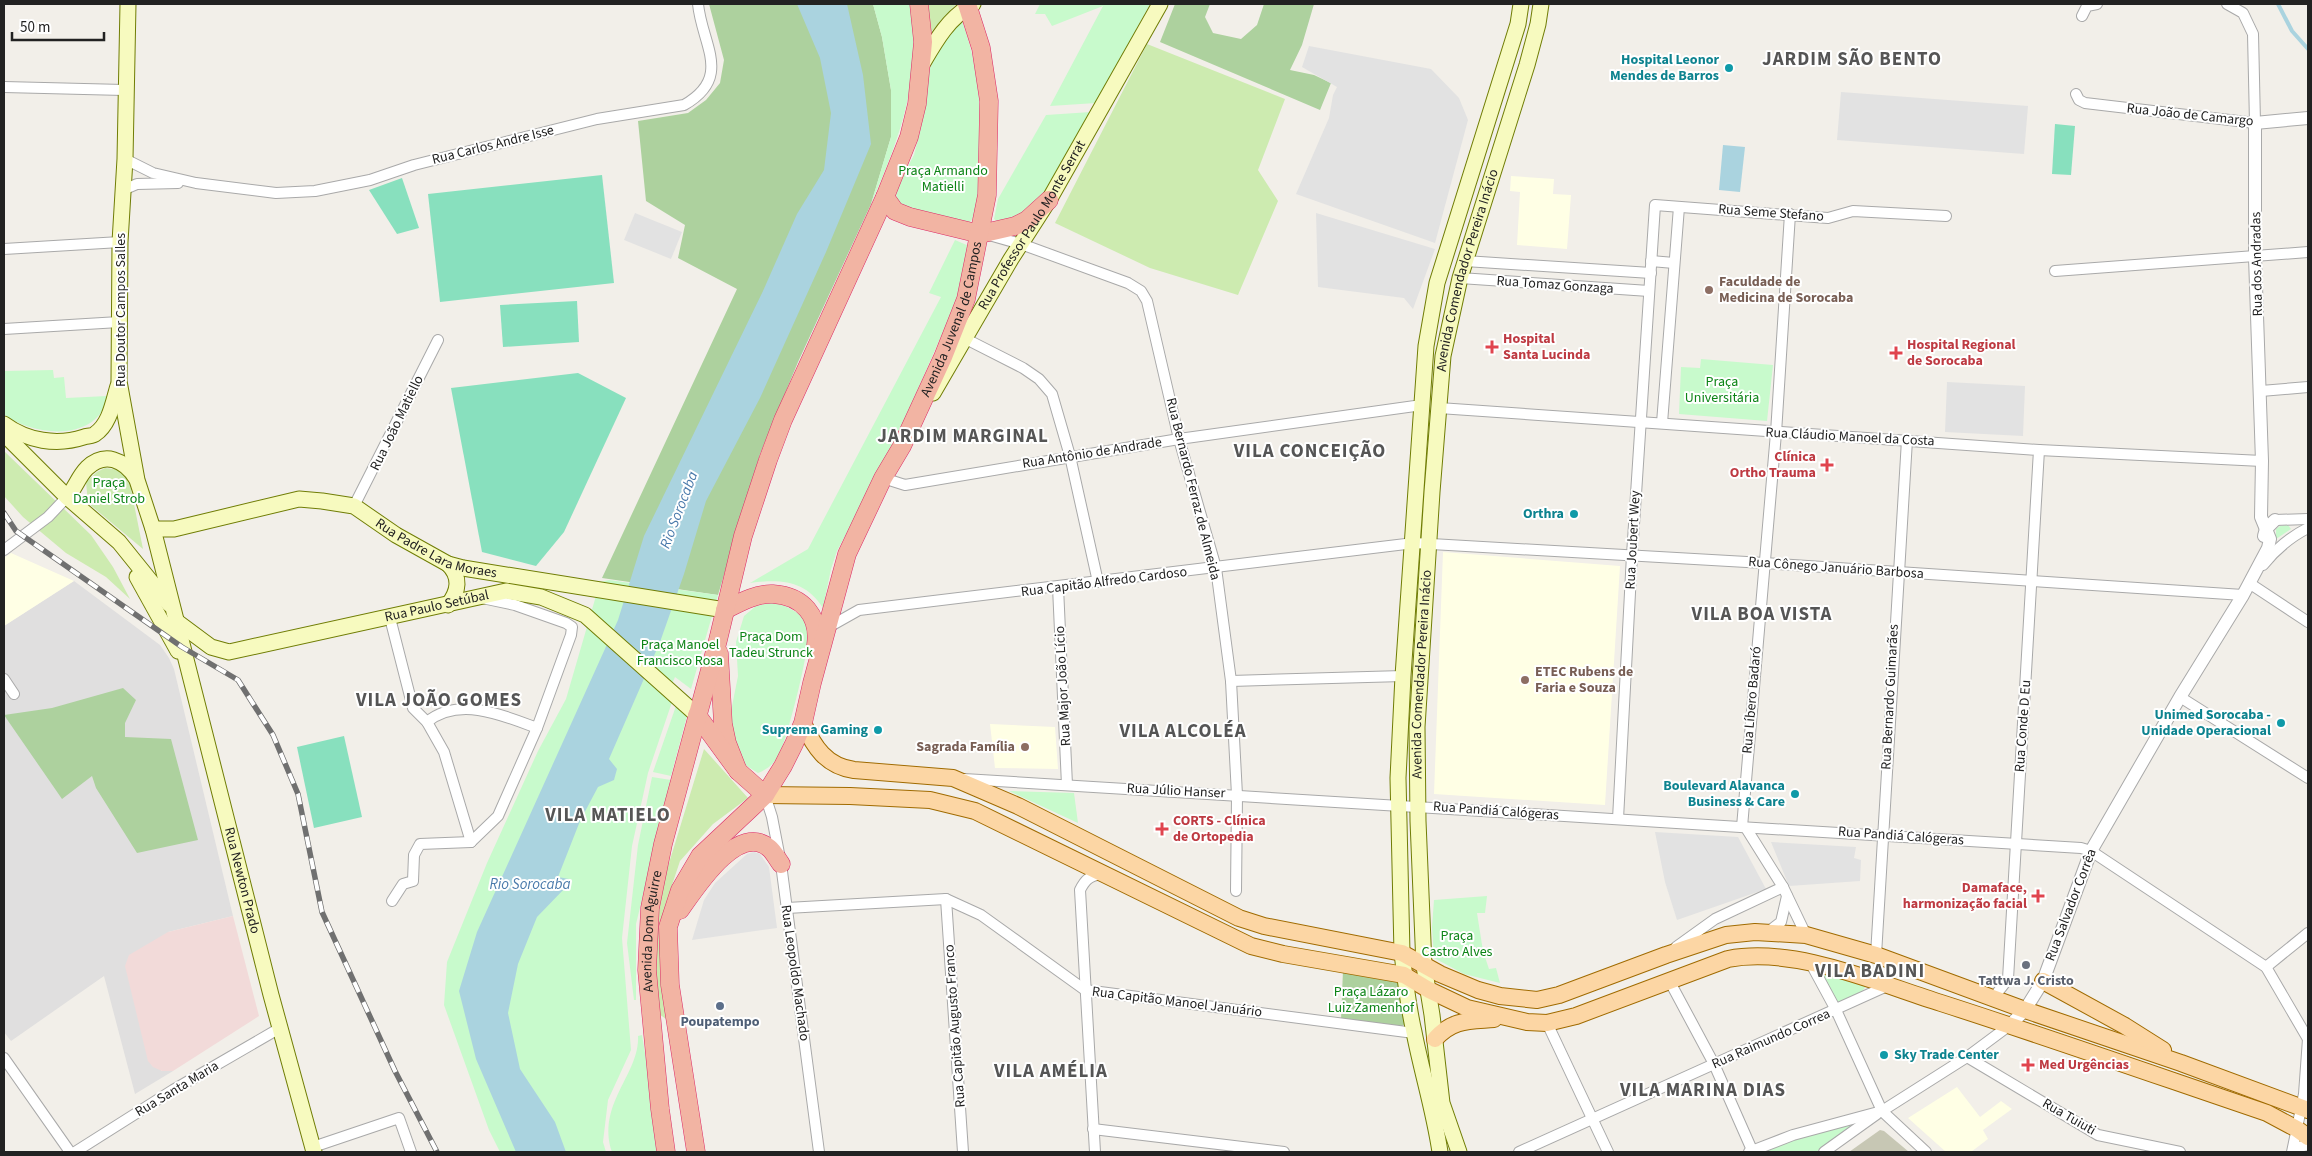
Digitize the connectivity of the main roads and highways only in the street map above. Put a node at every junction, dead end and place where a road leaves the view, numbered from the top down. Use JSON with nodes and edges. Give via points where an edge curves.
{"nodes":[{"id":1,"x":128,"y":4,"type":"edge"},
{"id":2,"x":919,"y":4,"type":"edge"},
{"id":3,"x":1160,"y":4,"type":"edge"},
{"id":4,"x":1521,"y":4,"type":"edge"},
{"id":5,"x":1541,"y":4,"type":"edge"},
{"id":6,"x":969,"y":5,"type":"edge"},
{"id":7,"x":920,"y":67,"type":"junction"},
{"id":8,"x":885,"y":197,"type":"junction"},
{"id":9,"x":1049,"y":200,"type":"junction"},
{"id":10,"x":980,"y":234,"type":"junction"},
{"id":11,"x":119,"y":381,"type":"junction"},
{"id":12,"x":4,"y":424,"type":"edge"},
{"id":13,"x":4,"y":434,"type":"edge"},
{"id":14,"x":902,"y":446,"type":"junction"},
{"id":15,"x":136,"y":480,"type":"junction"},
{"id":16,"x":66,"y":497,"type":"junction"},
{"id":17,"x":153,"y":529,"type":"junction"},
{"id":18,"x":119,"y":542,"type":"junction"},
{"id":19,"x":1422,"y":543,"type":"junction"},
{"id":20,"x":448,"y":564,"type":"junction"},
{"id":21,"x":448,"y":605,"type":"junction"},
{"id":22,"x":725,"y":610,"type":"junction"},
{"id":23,"x":174,"y":615,"type":"junction"},
{"id":24,"x":718,"y":640,"type":"junction"},
{"id":25,"x":211,"y":647,"type":"junction"},
{"id":26,"x":186,"y":664,"type":"junction"},
{"id":27,"x":812,"y":683,"type":"junction"},
{"id":28,"x":697,"y":715,"type":"junction"},
{"id":29,"x":804,"y":723,"type":"junction"},
{"id":30,"x":738,"y":771,"type":"junction"},
{"id":31,"x":765,"y":795,"type":"junction"},
{"id":32,"x":781,"y":864,"type":"road end"},
{"id":33,"x":668,"y":927,"type":"junction"},
{"id":34,"x":1402,"y":953,"type":"junction"},
{"id":35,"x":1424,"y":966,"type":"junction"},
{"id":36,"x":1404,"y":975,"type":"junction"},
{"id":37,"x":2043,"y":981,"type":"road end"},
{"id":38,"x":1428,"y":990,"type":"junction"},
{"id":39,"x":1506,"y":1018,"type":"junction"},
{"id":40,"x":1435,"y":1039,"type":"junction"},
{"id":41,"x":2181,"y":1063,"type":"junction"},
{"id":42,"x":2305,"y":1100,"type":"edge"},
{"id":43,"x":2303,"y":1133,"type":"edge"},
{"id":44,"x":314,"y":1150,"type":"edge"},
{"id":45,"x":666,"y":1152,"type":"edge"},
{"id":46,"x":696,"y":1152,"type":"edge"},
{"id":47,"x":1440,"y":1152,"type":"edge"},
{"id":48,"x":1459,"y":1152,"type":"edge"}],
"edges":[{"from":1,"to":11,"type":"main road","name":"Rua Doutor Campos Salles"},
{"from":2,"to":7,"type":"highway","via":[[923,42]]},
{"from":3,"to":9,"type":"main road","name":"Rua Professor Paulo Monte Serrat"},
{"from":4,"to":19,"type":"main road","name":"Avenida Comendador Pereira Inácio","via":[[1518,24],[1437,284],[1426,346],[1422,406]]},
{"from":5,"to":19,"type":"main road","name":"Avenida Comendador Pereira Inácio","via":[[1526,65],[1460,278],[1443,356]]},
{"from":6,"to":7,"type":"main road","via":[[939,35]]},
{"from":6,"to":10,"type":"highway","name":"Avenida Juvenal de Campos","via":[[981,48],[989,101],[987,195]]},
{"from":7,"to":8,"type":"highway","via":[[917,104],[909,137]]},
{"from":8,"to":10,"type":"highway","via":[[895,211],[910,217]]},
{"from":8,"to":22,"type":"highway","via":[[783,420],[743,536]]},
{"from":9,"to":10,"type":"highway","via":[[1027,220],[1015,226]]},
{"from":9,"to":14,"type":"main road","name":"Rua Professor Paulo Monte Serrat"},
{"from":10,"to":14,"type":"highway","name":"Avenida Juvenal de Campos","via":[[966,299]]},
{"from":11,"to":12,"type":"main road","via":[[110,416],[96,434],[69,442],[38,440],[14,432]]},
{"from":11,"to":15,"type":"main road","name":"Rua Doutor Campos Salles"},
{"from":13,"to":16,"type":"main road"},
{"from":14,"to":27,"type":"highway","name":"Avenida Juvenal de Campos","via":[[847,554]]},
{"from":15,"to":16,"type":"main road","via":[[125,463],[116,460],[96,462],[87,468]]},
{"from":15,"to":17,"type":"main road","name":"Rua Doutor Campos Salles"},
{"from":16,"to":18,"type":"main road"},
{"from":17,"to":20,"type":"main road","name":"Rua Padre Lara Moraes","via":[[174,529],[298,499],[354,506],[396,535]]},
{"from":17,"to":23,"type":"main road","name":"Rua Doutor Campos Salles"},
{"from":18,"to":23,"type":"main road"},
{"from":18,"to":26,"type":"main road"},
{"from":19,"to":34,"type":"main road","name":"Avenida Comendador Pereira Inácio","via":[[1403,676],[1398,805]]},
{"from":19,"to":35,"type":"main road","name":"Avenida Comendador Pereira Inácio","via":[[1417,806]]},
{"from":20,"to":21,"type":"main road","via":[[458,582],[456,594]]},
{"from":20,"to":22,"type":"main road","name":"Rua Padre Lara Moraes","via":[[480,572]]},
{"from":21,"to":25,"type":"main road","name":"Rua Paulo Setúbal","via":[[238,651]]},
{"from":21,"to":28,"type":"main road","name":"Rua Paulo Setúbal","via":[[506,591],[541,596],[585,615]]},
{"from":22,"to":24,"type":"highway"},
{"from":22,"to":27,"type":"highway","via":[[748,599],[772,594],[788,597],[810,610],[817,625]]},
{"from":23,"to":25,"type":"main road","name":"Rua Paulo Setúbal"},
{"from":23,"to":26,"type":"main road","name":"Rua Newton Prado"},
{"from":24,"to":28,"type":"highway","name":"Avenida Dom Aguirre"},
{"from":24,"to":30,"type":"highway","via":[[723,724]]},
{"from":25,"to":26,"type":"main road","via":[[196,647]]},
{"from":26,"to":44,"type":"main road","name":"Rua Newton Prado"},
{"from":27,"to":29,"type":"highway","name":"Avenida Dom Aguirre"},
{"from":28,"to":30,"type":"highway"},
{"from":28,"to":45,"type":"highway","name":"Avenida Dom Aguirre","via":[[663,844],[650,908],[647,970]]},
{"from":29,"to":31,"type":"highway","name":"Avenida Dom Aguirre"},
{"from":29,"to":34,"type":"main road","via":[[821,754],[840,767],[953,778],[1018,806],[1239,918],[1264,926]]},
{"from":30,"to":31,"type":"highway"},
{"from":31,"to":33,"type":"highway","name":"Avenida Dom Aguirre","via":[[700,856],[680,890]]},
{"from":31,"to":36,"type":"main road","via":[[939,802],[975,811],[1251,946]]},
{"from":32,"to":33,"type":"highway","via":[[762,843],[746,842],[734,847],[716,863]]},
{"from":33,"to":46,"type":"highway","name":"Avenida Dom Aguirre","via":[[670,986]]},
{"from":34,"to":35,"type":"main road"},
{"from":34,"to":36,"type":"main road","name":"Avenida Comendador Pereira Inácio"},
{"from":35,"to":38,"type":"main road","name":"Avenida Comendador Pereira Inácio"},
{"from":35,"to":41,"type":"main road","via":[[1478,990],[1537,1000],[1560,995],[1726,935],[1768,932],[1806,935],[1876,955]]},
{"from":36,"to":38,"type":"main road"},
{"from":36,"to":47,"type":"main road","name":"Avenida Comendador Pereira Inácio"},
{"from":37,"to":41,"type":"main road","via":[[2125,1026]]},
{"from":38,"to":39,"type":"main road","via":[[1467,1008]]},
{"from":38,"to":40,"type":"main road","name":"Avenida Comendador Pereira Inácio"},
{"from":39,"to":40,"type":"main road","via":[[1458,1022]]},
{"from":39,"to":43,"type":"main road","via":[[1547,1023],[1576,1016],[1728,959],[1776,957],[1810,962],[2010,1025],[2267,1113]]},
{"from":40,"to":48,"type":"main road","name":"Avenida Comendador Pereira Inácio","via":[[1442,1103]]},
{"from":41,"to":42,"type":"main road"}]}
